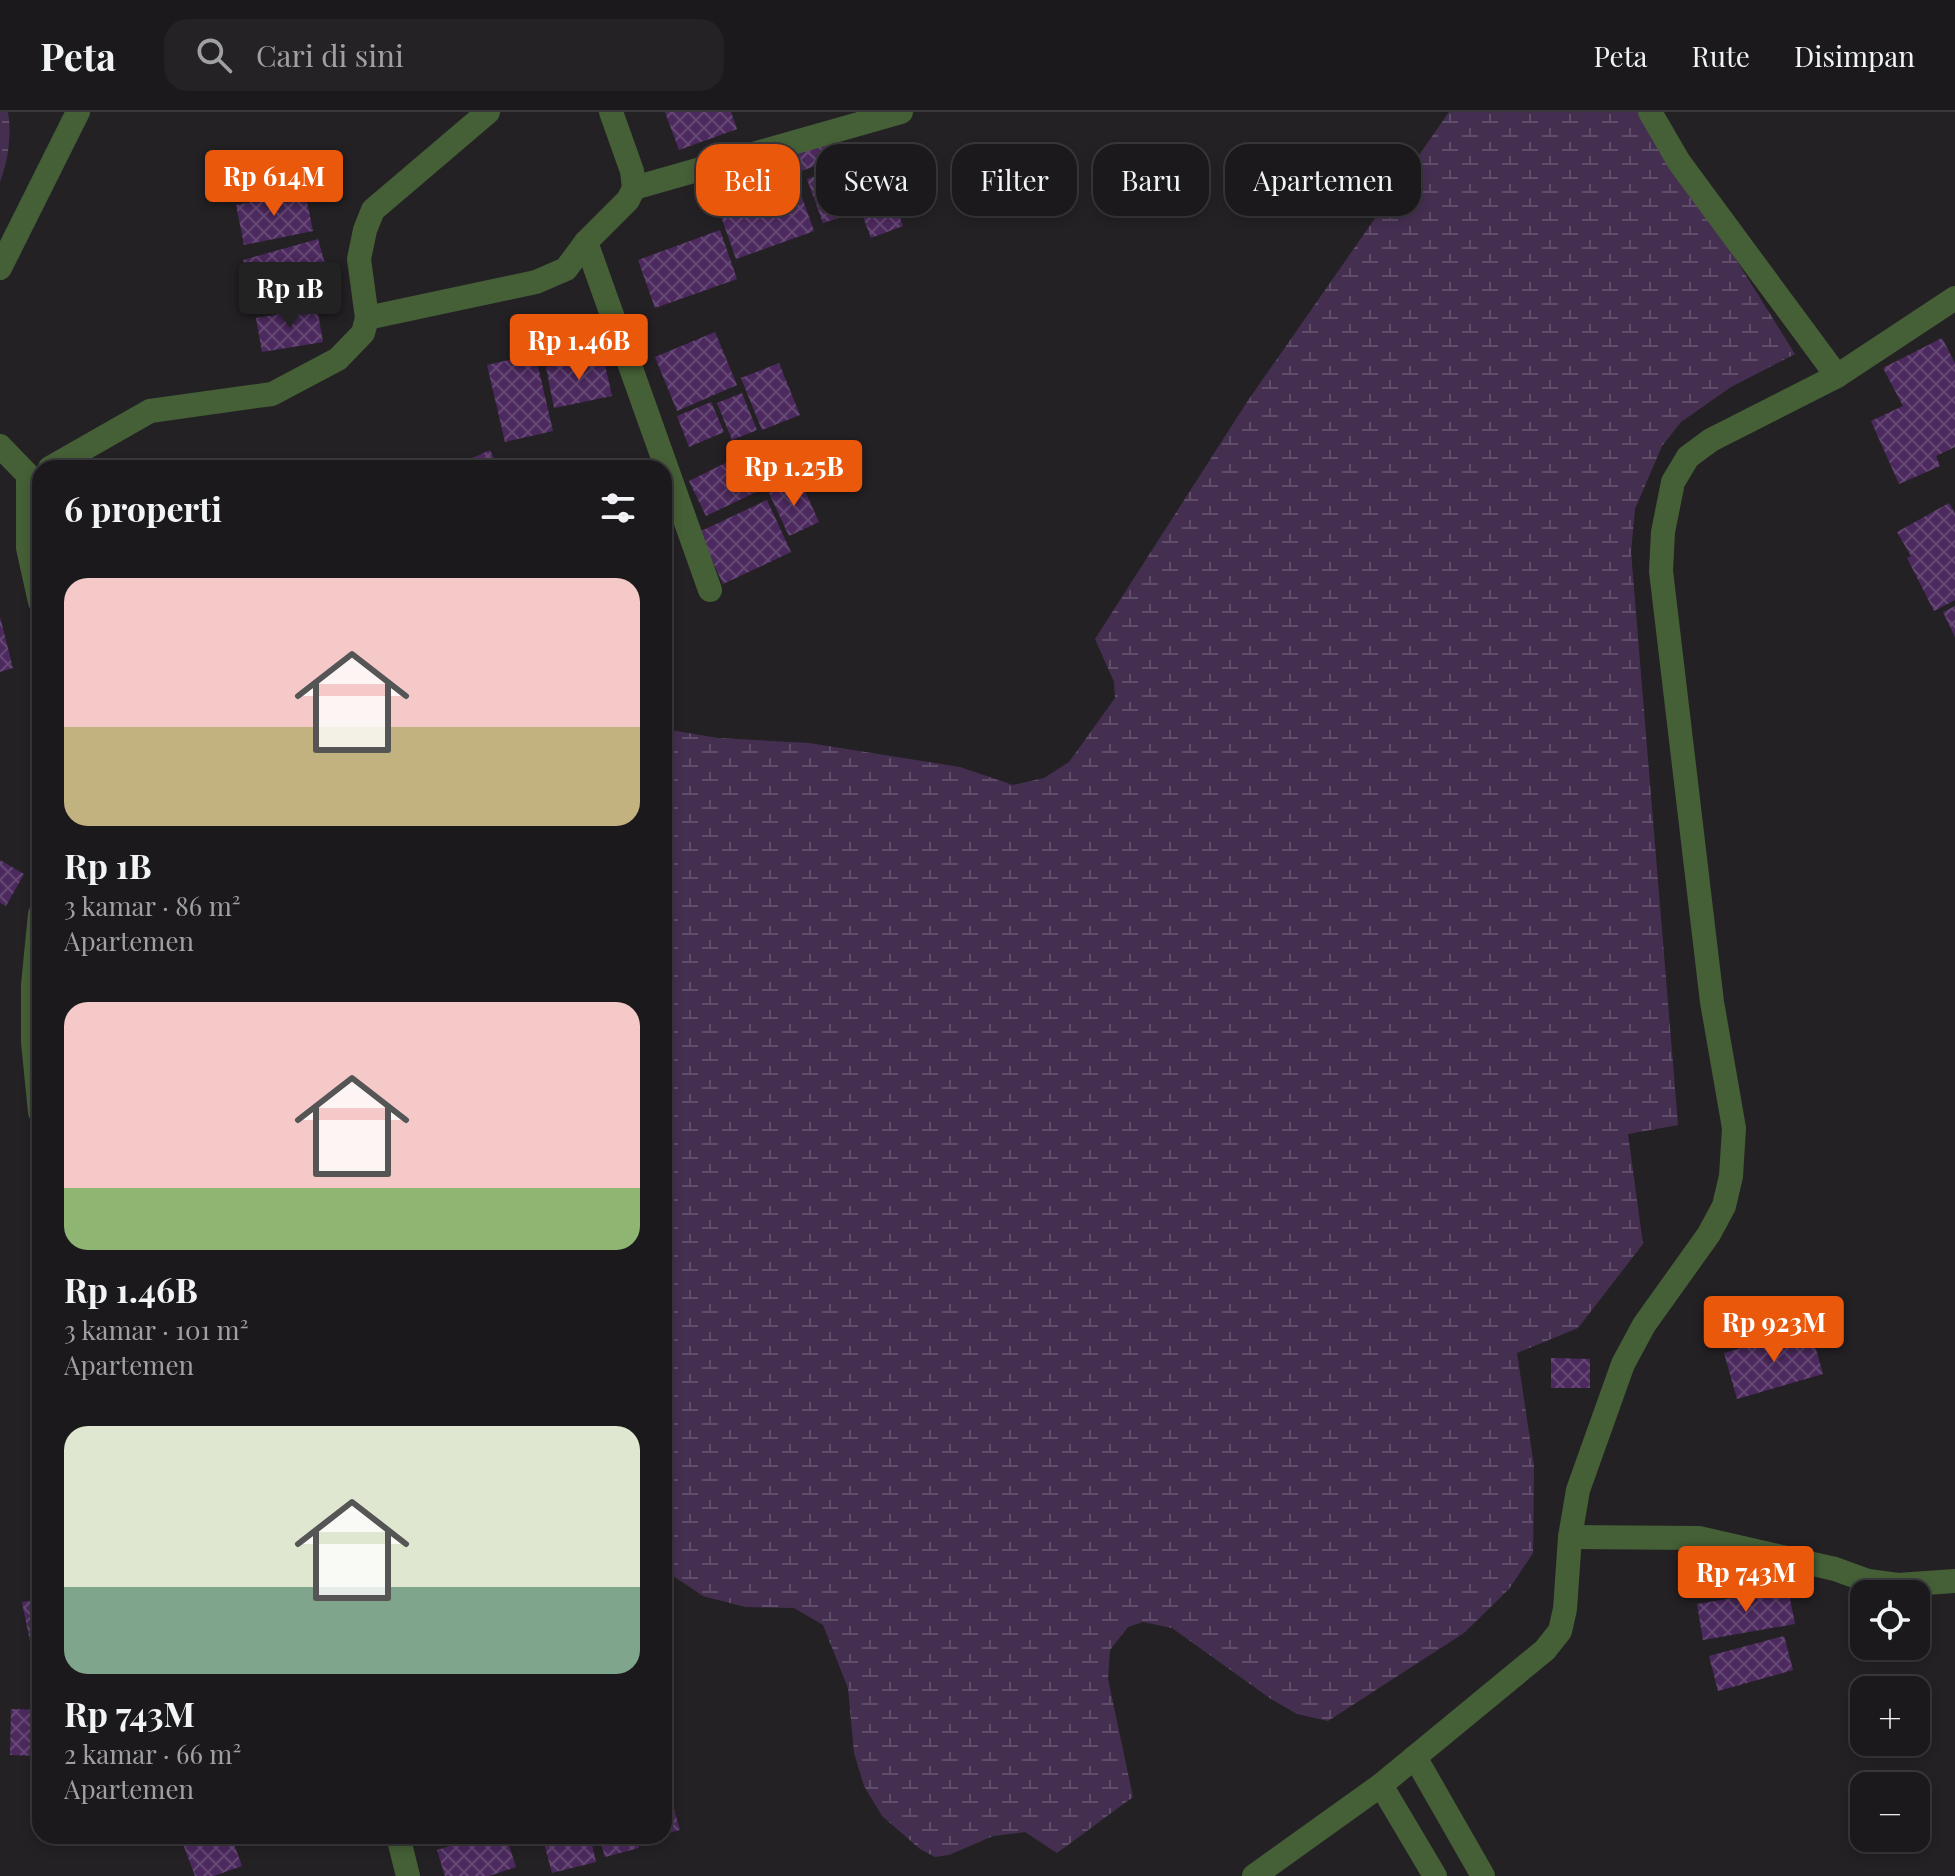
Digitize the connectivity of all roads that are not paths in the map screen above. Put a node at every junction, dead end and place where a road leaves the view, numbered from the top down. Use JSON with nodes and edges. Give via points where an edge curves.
{"nodes":[{"id":1,"x":78,"y":112,"type":"edge"},
{"id":2,"x":488,"y":112,"type":"edge"},
{"id":3,"x":611,"y":112,"type":"edge"},
{"id":4,"x":901,"y":112,"type":"edge"},
{"id":5,"x":1650,"y":112,"type":"edge"},
{"id":6,"x":634,"y":188,"type":"junction"},
{"id":7,"x":586,"y":242,"type":"junction"},
{"id":8,"x":0,"y":268,"type":"edge"},
{"id":9,"x":1952,"y":309,"type":"edge"},
{"id":10,"x":367,"y":318,"type":"junction"},
{"id":11,"x":1837,"y":376,"type":"junction"},
{"id":12,"x":0,"y":446,"type":"edge"},
{"id":13,"x":61,"y":460,"type":"edge"},
{"id":14,"x":664,"y":460,"type":"edge"},
{"id":15,"x":32,"y":469,"type":"edge"},
{"id":16,"x":672,"y":483,"type":"edge"},
{"id":17,"x":32,"y":520,"type":"edge"},
{"id":18,"x":32,"y":566,"type":"edge"},
{"id":19,"x":710,"y":590,"type":"dead end"},
{"id":20,"x":1570,"y":1537,"type":"junction"},
{"id":21,"x":1955,"y":1581,"type":"edge"},
{"id":22,"x":1415,"y":1757,"type":"junction"},
{"id":23,"x":1381,"y":1785,"type":"junction"},
{"id":24,"x":400,"y":1844,"type":"edge"},
{"id":25,"x":408,"y":1876,"type":"edge"},
{"id":26,"x":1254,"y":1876,"type":"edge"},
{"id":27,"x":1435,"y":1876,"type":"edge"},
{"id":28,"x":1483,"y":1876,"type":"edge"}],
"edges":[{"from":1,"to":8,"type":"street"},
{"from":2,"to":10,"type":"street","via":[[373,210],[359,259]]},
{"from":3,"to":6,"type":"street"},
{"from":4,"to":6,"type":"street"},
{"from":5,"to":11,"type":"street","via":[[1679,162]]},
{"from":6,"to":7,"type":"street"},
{"from":7,"to":10,"type":"street","via":[[552,278]]},
{"from":7,"to":14,"type":"street"},
{"from":9,"to":11,"type":"street"},
{"from":10,"to":13,"type":"street","via":[[363,333],[338,359],[284,389],[150,411]]},
{"from":11,"to":20,"type":"street","via":[[1711,440],[1688,457],[1673,482],[1661,571],[1712,1002],[1734,1128],[1731,1176],[1724,1206],[1709,1234],[1644,1325],[1623,1364],[1578,1490]]},
{"from":12,"to":15,"type":"street","via":[[8,458]]},
{"from":16,"to":19,"type":"street"},
{"from":17,"to":18,"type":"street","via":[[28,548]]},
{"from":20,"to":21,"type":"street","via":[[1699,1538],[1868,1581]]},
{"from":20,"to":22,"type":"street","via":[[1560,1631],[1545,1650]]},
{"from":22,"to":23,"type":"street"},
{"from":22,"to":28,"type":"street"},
{"from":23,"to":26,"type":"street"},
{"from":23,"to":27,"type":"street"},
{"from":24,"to":25,"type":"street"}]}
